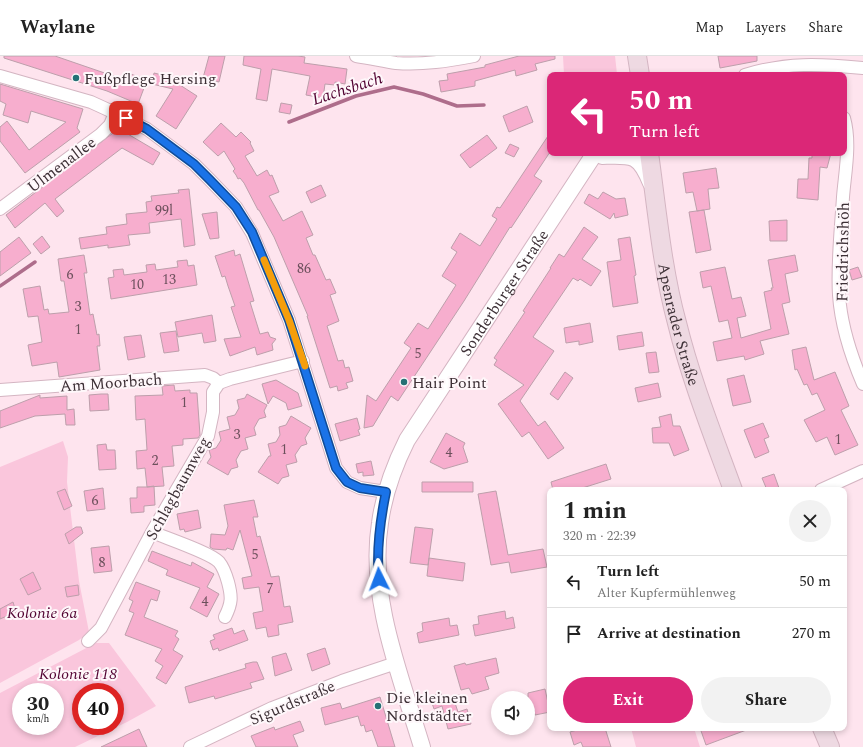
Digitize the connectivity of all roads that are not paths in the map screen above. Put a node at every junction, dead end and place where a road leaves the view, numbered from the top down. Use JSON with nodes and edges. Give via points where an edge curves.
{"nodes":[{"id":1,"x":356,"y":56,"type":"edge"},
{"id":2,"x":474,"y":56,"type":"edge"},
{"id":3,"x":863,"y":68,"type":"edge"},
{"id":4,"x":758,"y":72,"type":"edge"},
{"id":5,"x":0,"y":76,"type":"edge"},
{"id":6,"x":115,"y":113,"type":"junction"},
{"id":7,"x":599,"y":156,"type":"edge"},
{"id":8,"x":627,"y":156,"type":"edge"},
{"id":9,"x":650,"y":156,"type":"edge"},
{"id":10,"x":846,"y":156,"type":"edge"},
{"id":11,"x":654,"y":192,"type":"junction"},
{"id":12,"x":0,"y":209,"type":"edge"},
{"id":13,"x":303,"y":360,"type":"junction"},
{"id":14,"x":219,"y":383,"type":"junction"},
{"id":15,"x":863,"y":384,"type":"edge"},
{"id":16,"x":0,"y":390,"type":"edge"},
{"id":17,"x":863,"y":471,"type":"edge"},
{"id":18,"x":732,"y":487,"type":"edge"},
{"id":19,"x":828,"y":487,"type":"edge"},
{"id":20,"x":386,"y":492,"type":"junction"},
{"id":21,"x":152,"y":532,"type":"junction"},
{"id":22,"x":225,"y":617,"type":"dead end"},
{"id":23,"x":88,"y":641,"type":"dead end"},
{"id":24,"x":396,"y":663,"type":"junction"},
{"id":25,"x":823,"y":731,"type":"edge"},
{"id":26,"x":190,"y":747,"type":"edge"},
{"id":27,"x":422,"y":747,"type":"edge"},
{"id":28,"x":830,"y":747,"type":"edge"}],
"edges":[{"from":1,"to":2,"type":"street","via":[[417,64]]},
{"from":3,"to":4,"type":"street","via":[[817,64],[784,66]]},
{"from":5,"to":6,"type":"street","via":[[91,102]]},
{"from":6,"to":12,"type":"street","name":"Ulmenallee","via":[[101,134]]},
{"from":6,"to":13,"type":"street","via":[[147,129],[182,154],[236,207],[252,232],[269,269]]},
{"from":7,"to":20,"type":"street","name":"Sonderburger Straße","via":[[579,178],[407,440]]},
{"from":8,"to":11,"type":"street","name":"Sonderburger Straße","via":[[637,159],[645,167]]},
{"from":9,"to":11,"type":"main road","name":"Apenrader Straße"},
{"from":10,"to":15,"type":"street","name":"Friedrichshöh","via":[[840,231],[839,297],[844,328],[854,364]]},
{"from":11,"to":18,"type":"main road","name":"Apenrader Straße","via":[[661,247],[677,324]]},
{"from":13,"to":14,"type":"street"},
{"from":13,"to":20,"type":"street","via":[[336,468],[347,482],[360,488]]},
{"from":14,"to":16,"type":"street","name":"Am Moorbach","via":[[205,375]]},
{"from":14,"to":21,"type":"street","name":"Schlagbaumweg","via":[[213,392],[213,412],[208,436]]},
{"from":17,"to":19,"type":"street"},
{"from":20,"to":24,"type":"street","name":"Sonderburger Straße","via":[[380,523],[378,568],[385,619]]},
{"from":21,"to":22,"type":"street","via":[[218,561],[224,570],[230,592],[231,604]]},
{"from":21,"to":23,"type":"street","name":"Schlagbaumweg","via":[[101,628]]},
{"from":24,"to":26,"type":"street","name":"Sigurdstraße","via":[[272,708]]},
{"from":24,"to":27,"type":"street","name":"Sonderburger Straße"},
{"from":25,"to":28,"type":"main road"}]}
